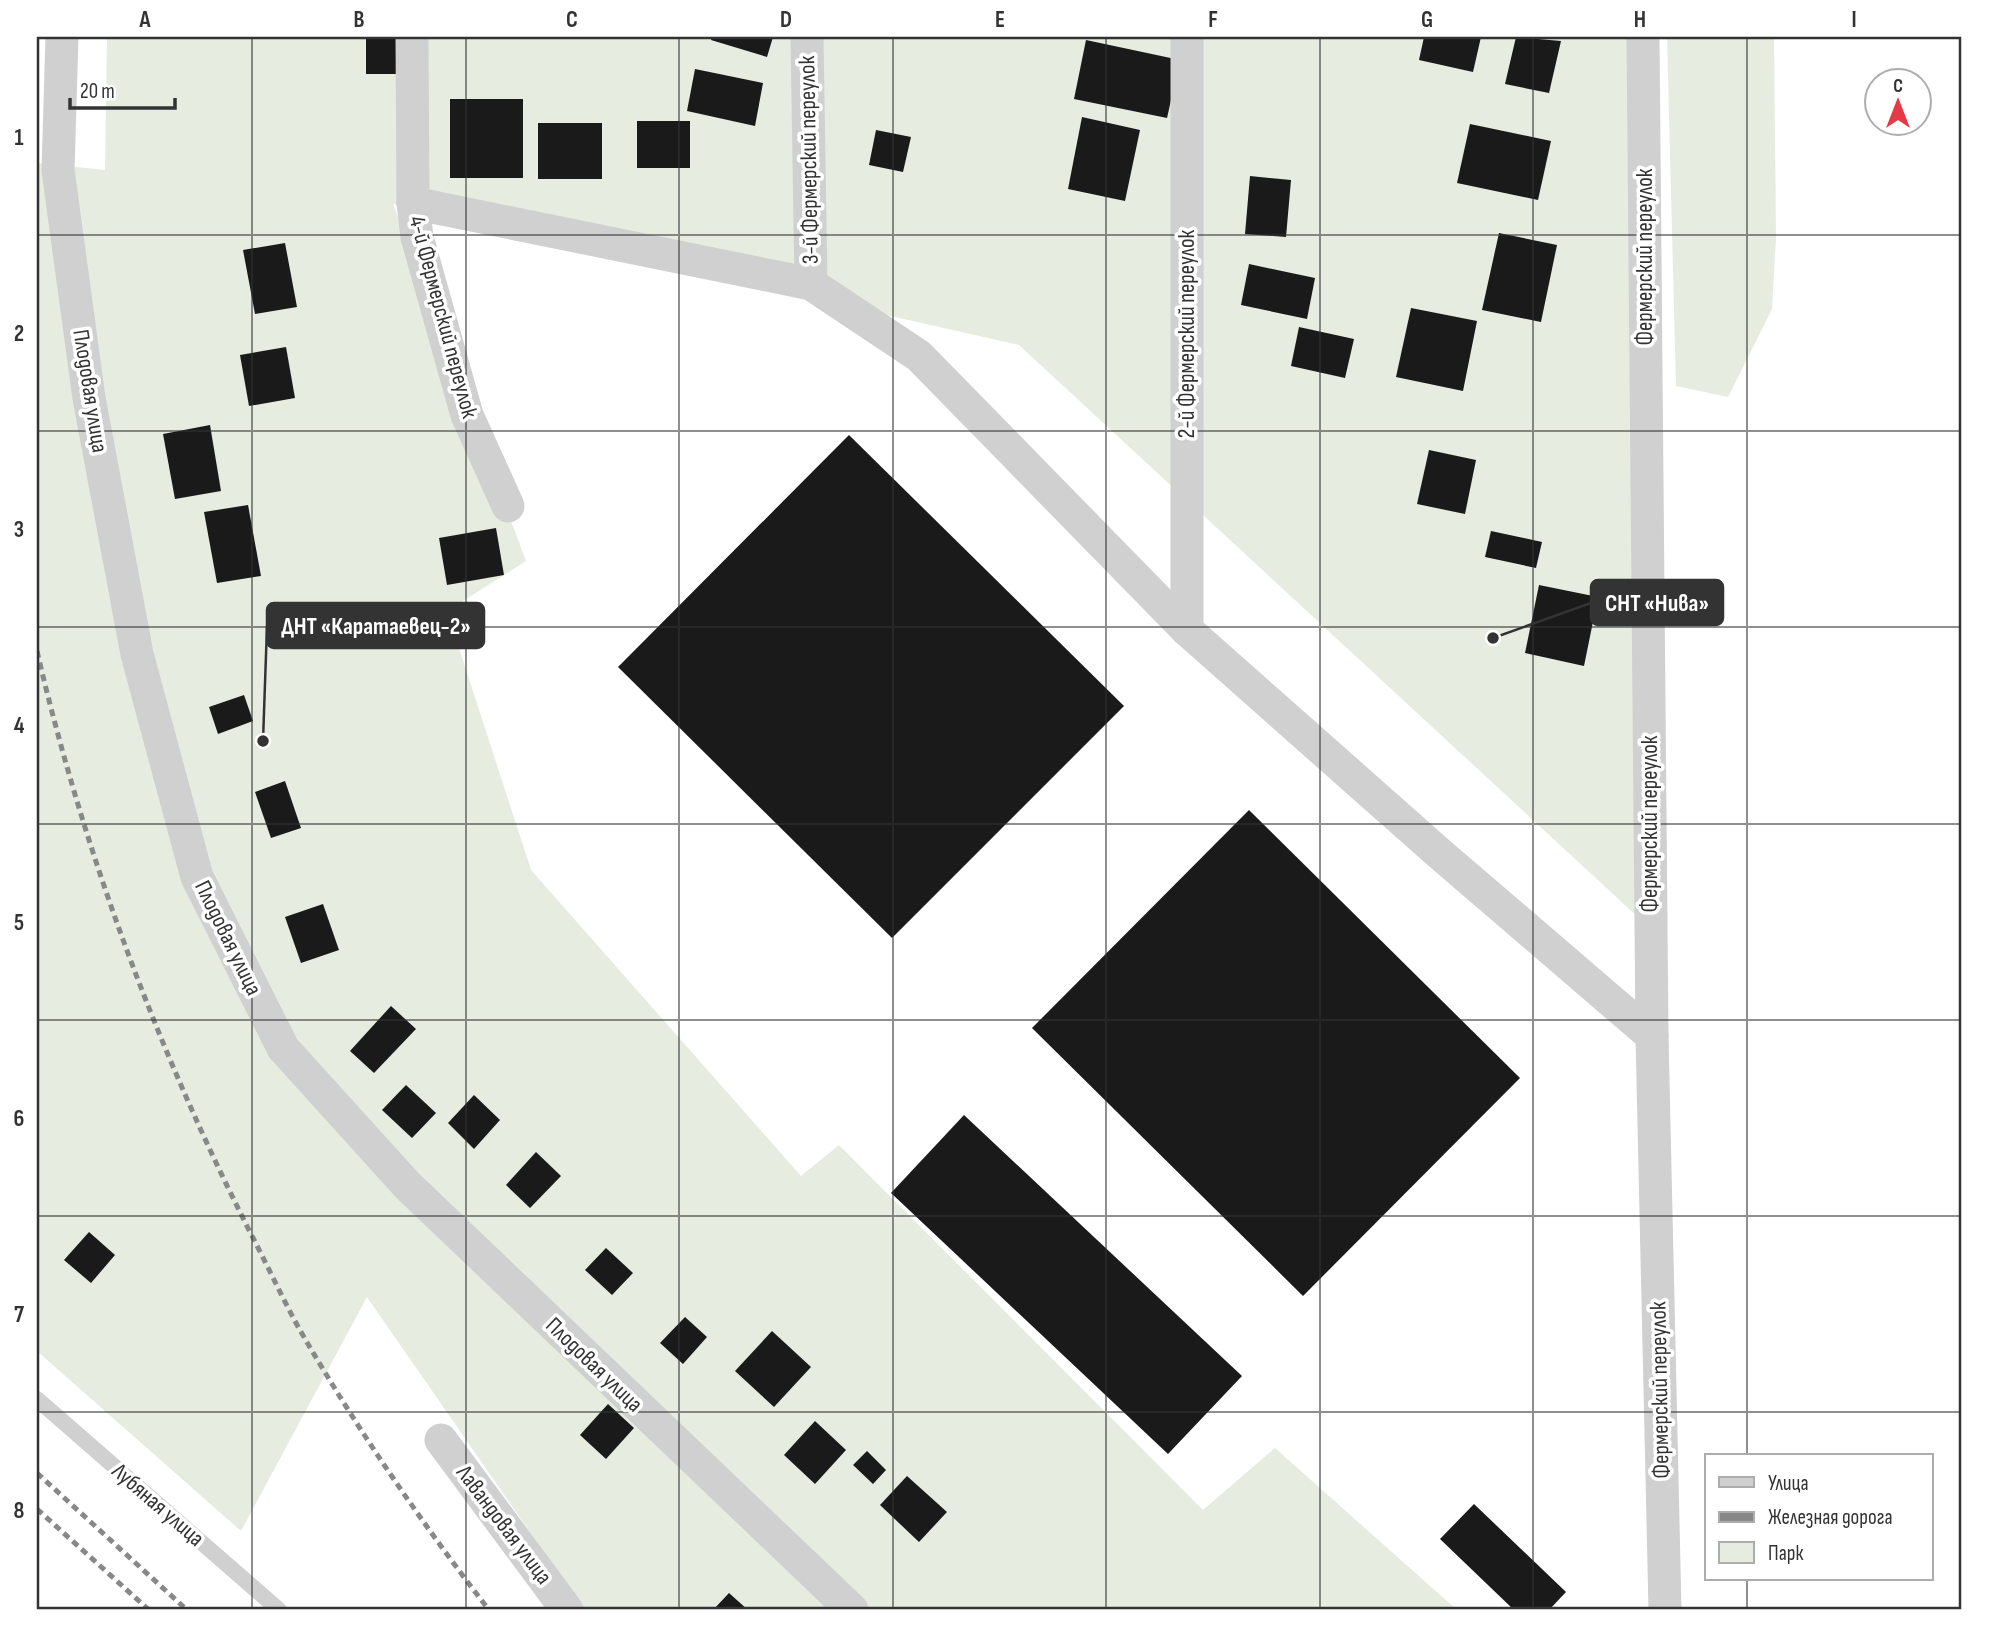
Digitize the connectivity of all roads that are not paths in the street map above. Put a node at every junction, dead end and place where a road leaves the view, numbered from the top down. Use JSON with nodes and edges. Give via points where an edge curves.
{"nodes":[{"id":1,"x":62,"y":37,"type":"edge"},
{"id":2,"x":412,"y":37,"type":"edge"},
{"id":3,"x":807,"y":37,"type":"edge"},
{"id":4,"x":1187,"y":37,"type":"edge"},
{"id":5,"x":1643,"y":37,"type":"edge"},
{"id":6,"x":413,"y":203,"type":"junction"},
{"id":7,"x":811,"y":284,"type":"junction"},
{"id":8,"x":508,"y":506,"type":"dead end"},
{"id":9,"x":1187,"y":630,"type":"junction"},
{"id":10,"x":1652,"y":1036,"type":"junction"},
{"id":11,"x":37,"y":1399,"type":"edge"},
{"id":12,"x":441,"y":1440,"type":"dead end"},
{"id":13,"x":279,"y":1610,"type":"edge"},
{"id":14,"x":567,"y":1610,"type":"edge"},
{"id":15,"x":852,"y":1610,"type":"edge"},
{"id":16,"x":1665,"y":1610,"type":"edge"}],
"edges":[{"from":1,"to":15,"type":"street","name":"Плодовая улица","via":[[58,170],[89,398],[136,654],[197,877],[283,1048],[407,1185]]},
{"from":2,"to":6,"type":"street","name":"4-й Фермерский переулок"},
{"from":3,"to":7,"type":"street","name":"3-й Фермерский переулок"},
{"from":4,"to":9,"type":"street","name":"2-й Фермерский переулок"},
{"from":5,"to":10,"type":"street","name":"Фермерский переулок"},
{"from":6,"to":7,"type":"street"},
{"from":6,"to":8,"type":"street","name":"4-й Фермерский переулок","via":[[417,237],[467,415]]},
{"from":7,"to":9,"type":"street","via":[[919,356]]},
{"from":9,"to":10,"type":"street"},
{"from":10,"to":16,"type":"street","name":"Фермерский переулок"},
{"from":11,"to":13,"type":"lane","name":"Лубяная улица"},
{"from":12,"to":14,"type":"street","name":"Лавандовая улица"}]}
